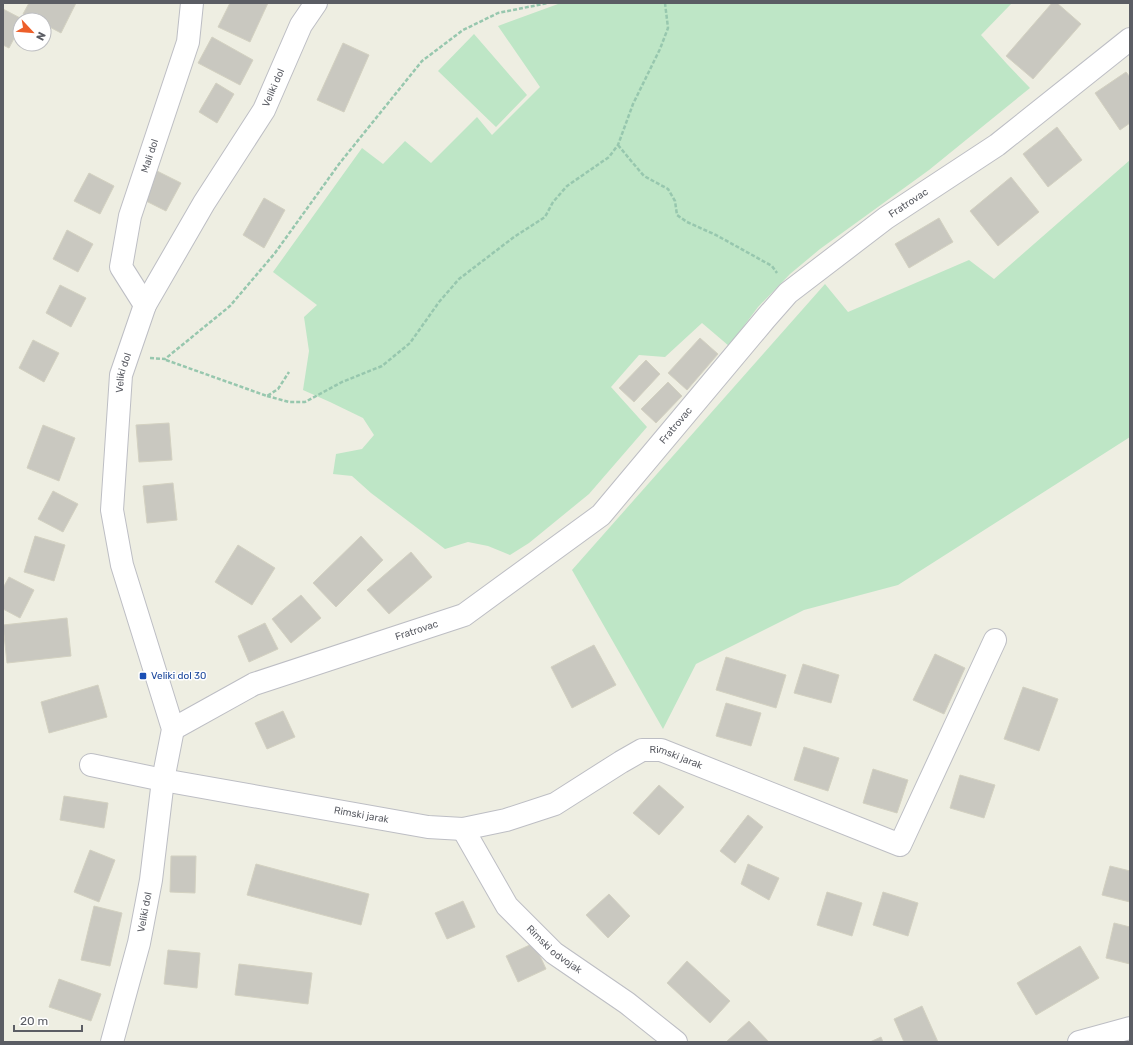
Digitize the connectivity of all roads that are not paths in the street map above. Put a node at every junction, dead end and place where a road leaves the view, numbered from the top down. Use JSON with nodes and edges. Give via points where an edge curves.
{"nodes":[{"id":1,"x":192,"y":3,"type":"edge"},
{"id":2,"x":316,"y":3,"type":"edge"},
{"id":3,"x":1130,"y":39,"type":"edge"},
{"id":4,"x":145,"y":305,"type":"junction"},
{"id":5,"x":995,"y":640,"type":"dead end"},
{"id":6,"x":173,"y":729,"type":"junction"},
{"id":7,"x":91,"y":765,"type":"dead end"},
{"id":8,"x":162,"y":780,"type":"junction"},
{"id":9,"x":463,"y":829,"type":"junction"},
{"id":10,"x":1130,"y":1028,"type":"edge"},
{"id":11,"x":112,"y":1042,"type":"edge"},
{"id":12,"x":676,"y":1042,"type":"edge"},
{"id":13,"x":1079,"y":1042,"type":"edge"}],
"edges":[{"from":1,"to":4,"type":"street","name":"Mali dol","via":[[188,42],[130,216],[121,267]]},
{"from":2,"to":4,"type":"street","name":"Veliki dol","via":[[301,25],[264,110],[204,203]]},
{"from":3,"to":6,"type":"street","name":"Fratrovac","via":[[996,145],[886,218],[788,294],[601,515],[464,615],[254,684]]},
{"from":4,"to":6,"type":"street","name":"Veliki dol","via":[[121,375],[112,510],[122,565]]},
{"from":5,"to":9,"type":"street","name":"Rimski jarak","via":[[900,845],[661,750],[642,750],[555,804],[506,820]]},
{"from":6,"to":8,"type":"street","name":"Veliki dol"},
{"from":7,"to":8,"type":"street"},
{"from":8,"to":9,"type":"street","name":"Rimski jarak","via":[[428,827]]},
{"from":8,"to":11,"type":"street","name":"Veliki dol","via":[[151,880],[140,943]]},
{"from":9,"to":12,"type":"street","name":"Rimski odvojak","via":[[507,906],[554,953],[627,1003]]},
{"from":10,"to":13,"type":"street"}]}
